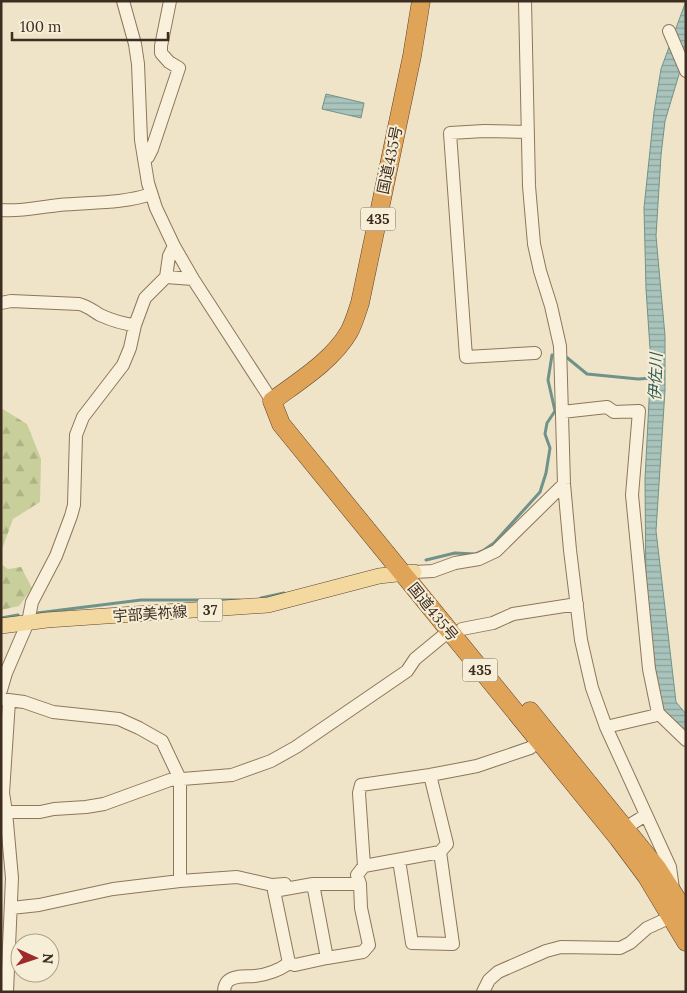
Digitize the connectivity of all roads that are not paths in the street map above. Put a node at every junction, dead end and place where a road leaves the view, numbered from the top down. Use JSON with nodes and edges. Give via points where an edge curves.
{"nodes":[{"id":1,"x":124,"y":1,"type":"edge"},
{"id":2,"x":170,"y":1,"type":"edge"},
{"id":3,"x":421,"y":1,"type":"edge"},
{"id":4,"x":525,"y":1,"type":"edge"},
{"id":5,"x":669,"y":31,"type":"dead end"},
{"id":6,"x":686,"y":71,"type":"edge"},
{"id":7,"x":528,"y":132,"type":"junction"},
{"id":8,"x":144,"y":159,"type":"junction"},
{"id":9,"x":151,"y":194,"type":"junction"},
{"id":10,"x":1,"y":210,"type":"edge"},
{"id":11,"x":174,"y":246,"type":"junction"},
{"id":12,"x":166,"y":278,"type":"junction"},
{"id":13,"x":193,"y":279,"type":"junction"},
{"id":14,"x":1,"y":302,"type":"edge"},
{"id":15,"x":135,"y":325,"type":"junction"},
{"id":16,"x":535,"y":353,"type":"dead end"},
{"id":17,"x":272,"y":402,"type":"junction"},
{"id":18,"x":562,"y":412,"type":"junction"},
{"id":19,"x":564,"y":484,"type":"junction"},
{"id":20,"x":408,"y":572,"type":"junction"},
{"id":21,"x":577,"y":604,"type":"junction"},
{"id":22,"x":28,"y":622,"type":"junction"},
{"id":23,"x":1,"y":626,"type":"edge"},
{"id":24,"x":456,"y":630,"type":"junction"},
{"id":25,"x":1,"y":690,"type":"edge"},
{"id":26,"x":5,"y":700,"type":"edge"},
{"id":27,"x":658,"y":713,"type":"junction"},
{"id":28,"x":606,"y":727,"type":"junction"},
{"id":29,"x":544,"y":737,"type":"junction"},
{"id":30,"x":686,"y":740,"type":"edge"},
{"id":31,"x":430,"y":775,"type":"junction"},
{"id":32,"x":180,"y":778,"type":"junction"},
{"id":33,"x":6,"y":812,"type":"junction"},
{"id":34,"x":646,"y":815,"type":"junction"},
{"id":35,"x":622,"y":834,"type":"junction"},
{"id":36,"x":440,"y":852,"type":"junction"},
{"id":37,"x":399,"y":860,"type":"junction"},
{"id":38,"x":364,"y":866,"type":"junction"},
{"id":39,"x":180,"y":881,"type":"junction"},
{"id":40,"x":313,"y":884,"type":"junction"},
{"id":41,"x":360,"y":884,"type":"junction"},
{"id":42,"x":299,"y":887,"type":"junction"},
{"id":43,"x":673,"y":891,"type":"junction"},
{"id":44,"x":678,"y":915,"type":"edge"},
{"id":45,"x":8,"y":916,"type":"edge"},
{"id":46,"x":686,"y":942,"type":"edge"},
{"id":47,"x":327,"y":958,"type":"junction"},
{"id":48,"x":288,"y":963,"type":"junction"},
{"id":49,"x":8,"y":992,"type":"edge"},
{"id":50,"x":224,"y":992,"type":"edge"},
{"id":51,"x":483,"y":992,"type":"edge"}],
"edges":[{"from":1,"to":8,"type":"street","via":[[138,64]]},
{"from":2,"to":8,"type":"street","via":[[161,53],[179,68],[152,149]]},
{"from":3,"to":17,"type":"highway","name":"国道435号","number":"435","via":[[360,303],[350,330],[340,346],[323,362]]},
{"from":4,"to":7,"type":"street"},
{"from":5,"to":6,"type":"street"},
{"from":7,"to":16,"type":"street","via":[[450,133],[466,358]]},
{"from":7,"to":18,"type":"street","via":[[534,244],[560,346]]},
{"from":8,"to":9,"type":"street"},
{"from":9,"to":10,"type":"street","via":[[138,199],[21,211]]},
{"from":9,"to":11,"type":"street"},
{"from":11,"to":12,"type":"street"},
{"from":11,"to":13,"type":"street"},
{"from":12,"to":13,"type":"street"},
{"from":12,"to":15,"type":"street","via":[[145,298]]},
{"from":13,"to":17,"type":"street"},
{"from":14,"to":15,"type":"street","via":[[79,304],[100,315]]},
{"from":15,"to":22,"type":"street","via":[[122,365],[83,417],[76,435],[74,505],[56,556],[32,602]]},
{"from":17,"to":20,"type":"highway","name":"国道435号","number":"435","via":[[281,424]]},
{"from":18,"to":19,"type":"street"},
{"from":18,"to":27,"type":"street","via":[[607,407],[614,412],[639,411],[632,495],[649,669]]},
{"from":19,"to":20,"type":"street","via":[[496,551],[433,571]]},
{"from":19,"to":21,"type":"street"},
{"from":20,"to":22,"type":"main road","name":"宇部美祢線","number":"37","via":[[379,576],[268,605]]},
{"from":20,"to":24,"type":"highway","name":"国道435号","number":"435"},
{"from":21,"to":24,"type":"street","via":[[512,614],[493,623]]},
{"from":21,"to":28,"type":"street","via":[[592,688]]},
{"from":22,"to":23,"type":"main road","name":"宇部美祢線","number":"37"},
{"from":22,"to":25,"type":"street"},
{"from":24,"to":29,"type":"highway","name":"国道435号","number":"435"},
{"from":24,"to":32,"type":"street","via":[[415,659],[407,672],[271,761],[232,775]]},
{"from":26,"to":32,"type":"street","via":[[24,702],[53,712],[119,719],[162,741]]},
{"from":26,"to":33,"type":"street","via":[[3,793]]},
{"from":27,"to":28,"type":"street"},
{"from":27,"to":30,"type":"street"},
{"from":28,"to":34,"type":"street"},
{"from":29,"to":31,"type":"street","via":[[530,748],[477,766]]},
{"from":29,"to":35,"type":"highway","name":"国道435号","number":"435"},
{"from":31,"to":36,"type":"street","via":[[448,844]]},
{"from":31,"to":38,"type":"street","via":[[361,785]]},
{"from":32,"to":33,"type":"street","via":[[104,804],[40,812]]},
{"from":32,"to":39,"type":"street"},
{"from":33,"to":45,"type":"street","via":[[12,878]]},
{"from":34,"to":35,"type":"street"},
{"from":34,"to":43,"type":"street","via":[[670,867]]},
{"from":35,"to":43,"type":"highway","name":"国道435号","number":"435","via":[[657,868]]},
{"from":35,"to":44,"type":"highway","name":"国道435号","number":"435","via":[[647,877]]},
{"from":36,"to":37,"type":"street"},
{"from":36,"to":37,"type":"street","via":[[453,944],[412,943]]},
{"from":37,"to":38,"type":"street"},
{"from":38,"to":41,"type":"street","via":[[357,875]]},
{"from":39,"to":42,"type":"street","via":[[237,877],[272,885],[293,883]]},
{"from":39,"to":45,"type":"street","via":[[113,889],[39,904]]},
{"from":40,"to":41,"type":"street"},
{"from":40,"to":42,"type":"street"},
{"from":40,"to":47,"type":"street"},
{"from":41,"to":47,"type":"street","via":[[361,908],[369,945],[363,952]]},
{"from":42,"to":48,"type":"street","via":[[274,892]]},
{"from":43,"to":44,"type":"highway","name":"国道435号","number":"435"},
{"from":44,"to":46,"type":"highway","name":"国道435号","number":"435"},
{"from":44,"to":51,"type":"street","via":[[647,928],[630,944],[620,948],[561,947],[546,951],[498,972]]},
{"from":45,"to":49,"type":"street"},
{"from":47,"to":48,"type":"street","via":[[295,965]]},
{"from":48,"to":50,"type":"street","via":[[263,975],[229,980]]}]}
